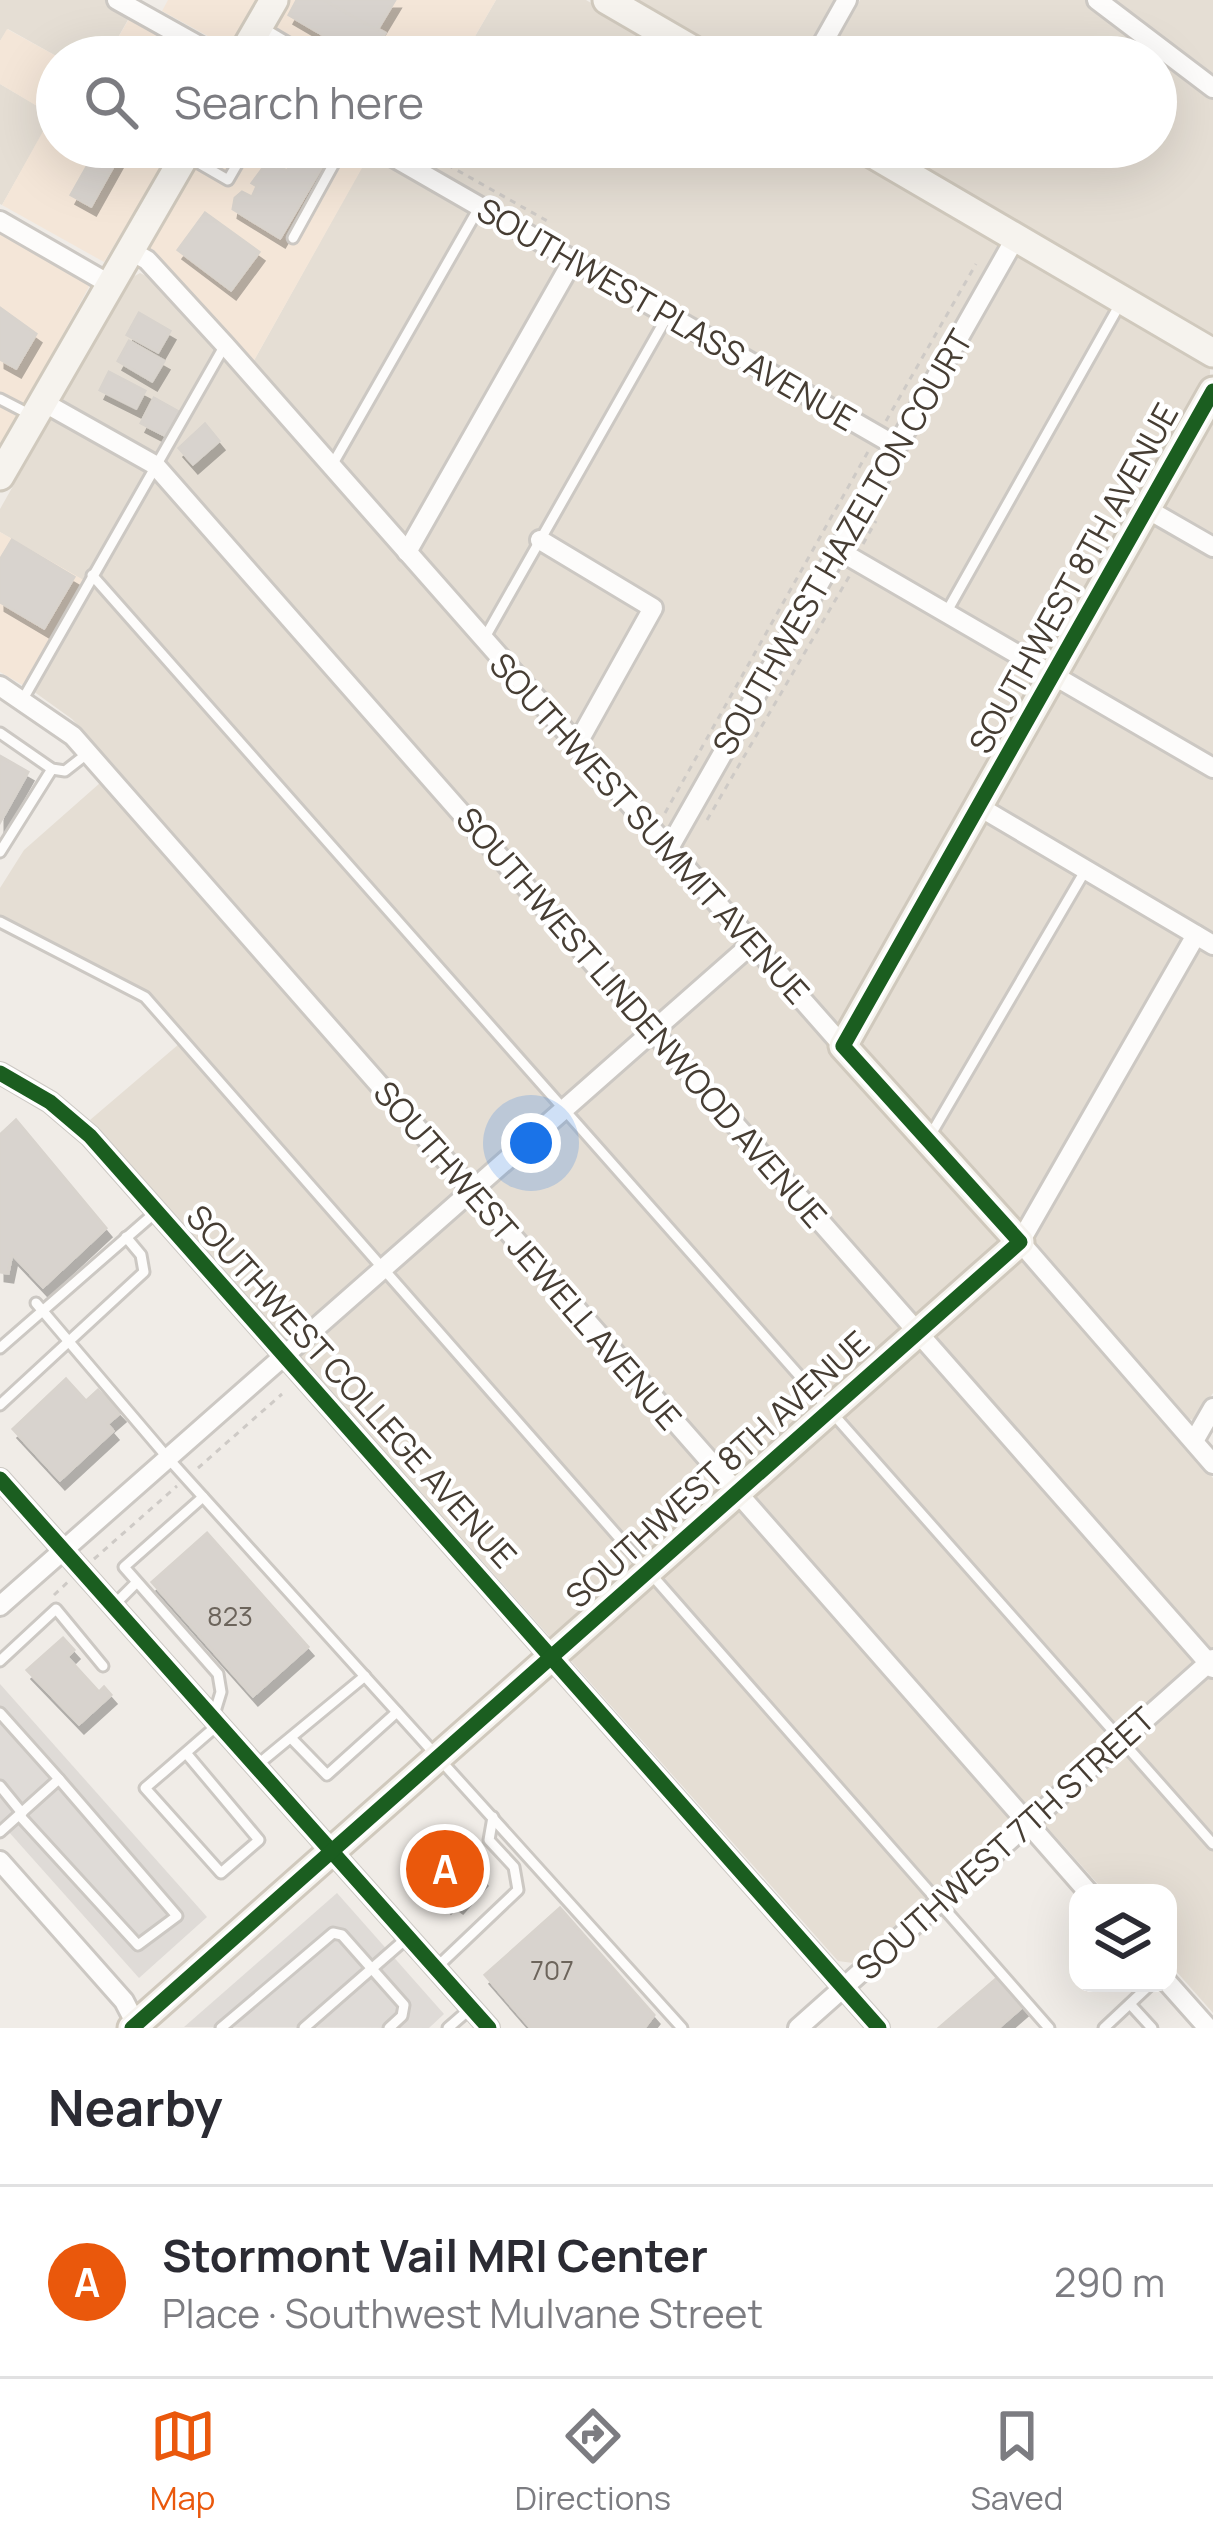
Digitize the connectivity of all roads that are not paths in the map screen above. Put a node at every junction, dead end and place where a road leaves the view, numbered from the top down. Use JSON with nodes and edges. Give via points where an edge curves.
{"nodes":[{"id":1,"x":117,"y":0,"type":"edge"},
{"id":2,"x":274,"y":0,"type":"edge"},
{"id":3,"x":607,"y":0,"type":"edge"},
{"id":4,"x":847,"y":0,"type":"edge"},
{"id":5,"x":1097,"y":0,"type":"edge"},
{"id":6,"x":259,"y":25,"type":"junction"},
{"id":7,"x":181,"y":36,"type":"edge"},
{"id":8,"x":253,"y":36,"type":"edge"},
{"id":9,"x":277,"y":36,"type":"edge"},
{"id":10,"x":670,"y":36,"type":"edge"},
{"id":11,"x":827,"y":36,"type":"edge"},
{"id":12,"x":1144,"y":36,"type":"edge"},
{"id":13,"x":1177,"y":61,"type":"edge"},
{"id":14,"x":1213,"y":88,"type":"edge"},
{"id":15,"x":178,"y":168,"type":"edge"},
{"id":16,"x":211,"y":168,"type":"edge"},
{"id":17,"x":235,"y":168,"type":"edge"},
{"id":18,"x":332,"y":168,"type":"edge"},
{"id":19,"x":413,"y":168,"type":"edge"},
{"id":20,"x":897,"y":168,"type":"edge"},
{"id":21,"x":479,"y":206,"type":"junction"},
{"id":22,"x":0,"y":221,"type":"edge"},
{"id":23,"x":1016,"y":237,"type":"junction"},
{"id":24,"x":293,"y":238,"type":"dead end"},
{"id":25,"x":130,"y":251,"type":"junction"},
{"id":26,"x":574,"y":260,"type":"junction"},
{"id":27,"x":111,"y":285,"type":"junction"},
{"id":28,"x":1122,"y":299,"type":"junction"},
{"id":29,"x":668,"y":315,"type":"junction"},
{"id":30,"x":225,"y":345,"type":"junction"},
{"id":31,"x":1213,"y":353,"type":"edge"},
{"id":32,"x":1213,"y":391,"type":"edge"},
{"id":33,"x":0,"y":400,"type":"edge"},
{"id":34,"x":38,"y":409,"type":"junction"},
{"id":35,"x":896,"y":446,"type":"junction"},
{"id":36,"x":155,"y":465,"type":"junction"},
{"id":37,"x":332,"y":467,"type":"junction"},
{"id":38,"x":0,"y":476,"type":"edge"},
{"id":39,"x":1147,"y":509,"type":"junction"},
{"id":40,"x":539,"y":540,"type":"junction"},
{"id":41,"x":1213,"y":547,"type":"edge"},
{"id":42,"x":838,"y":550,"type":"junction"},
{"id":43,"x":407,"y":553,"type":"junction"},
{"id":44,"x":92,"y":575,"type":"junction"},
{"id":45,"x":946,"y":613,"type":"junction"},
{"id":46,"x":483,"y":640,"type":"junction"},
{"id":47,"x":1052,"y":678,"type":"junction"},
{"id":48,"x":0,"y":686,"type":"edge"},
{"id":49,"x":23,"y":700,"type":"junction"},
{"id":50,"x":0,"y":733,"type":"edge"},
{"id":51,"x":577,"y":746,"type":"junction"},
{"id":52,"x":88,"y":753,"type":"junction"},
{"id":53,"x":1213,"y":768,"type":"edge"},
{"id":54,"x":52,"y":769,"type":"junction"},
{"id":55,"x":978,"y":806,"type":"junction"},
{"id":56,"x":669,"y":848,"type":"junction"},
{"id":57,"x":0,"y":852,"type":"edge"},
{"id":58,"x":1086,"y":870,"type":"junction"},
{"id":59,"x":0,"y":922,"type":"edge"},
{"id":60,"x":1204,"y":940,"type":"edge"},
{"id":61,"x":754,"y":942,"type":"junction"},
{"id":62,"x":653,"y":1029,"type":"junction"},
{"id":63,"x":843,"y":1046,"type":"junction"},
{"id":64,"x":0,"y":1073,"type":"edge"},
{"id":65,"x":563,"y":1108,"type":"junction"},
{"id":66,"x":927,"y":1141,"type":"junction"},
{"id":67,"x":472,"y":1191,"type":"junction"},
{"id":68,"x":157,"y":1211,"type":"junction"},
{"id":69,"x":126,"y":1238,"type":"junction"},
{"id":70,"x":1020,"y":1242,"type":"junction"},
{"id":71,"x":382,"y":1270,"type":"junction"},
{"id":72,"x":40,"y":1307,"type":"junction"},
{"id":73,"x":917,"y":1330,"type":"junction"},
{"id":74,"x":70,"y":1343,"type":"junction"},
{"id":75,"x":0,"y":1348,"type":"edge"},
{"id":76,"x":284,"y":1354,"type":"junction"},
{"id":77,"x":0,"y":1405,"type":"edge"},
{"id":78,"x":1213,"y":1408,"type":"edge"},
{"id":79,"x":827,"y":1411,"type":"junction"},
{"id":80,"x":1193,"y":1442,"type":"junction"},
{"id":81,"x":167,"y":1457,"type":"junction"},
{"id":82,"x":1213,"y":1464,"type":"edge"},
{"id":83,"x":0,"y":1478,"type":"edge"},
{"id":84,"x":736,"y":1492,"type":"junction"},
{"id":85,"x":203,"y":1497,"type":"junction"},
{"id":86,"x":64,"y":1550,"type":"junction"},
{"id":87,"x":648,"y":1570,"type":"junction"},
{"id":88,"x":136,"y":1582,"type":"junction"},
{"id":89,"x":0,"y":1606,"type":"edge"},
{"id":90,"x":113,"y":1606,"type":"junction"},
{"id":91,"x":552,"y":1656,"type":"junction"},
{"id":92,"x":0,"y":1661,"type":"edge"},
{"id":93,"x":1211,"y":1664,"type":"edge"},
{"id":94,"x":104,"y":1666,"type":"dead end"},
{"id":95,"x":365,"y":1676,"type":"junction"},
{"id":96,"x":397,"y":1712,"type":"junction"},
{"id":97,"x":0,"y":1713,"type":"edge"},
{"id":98,"x":216,"y":1721,"type":"junction"},
{"id":99,"x":291,"y":1738,"type":"junction"},
{"id":100,"x":1121,"y":1738,"type":"junction"},
{"id":101,"x":186,"y":1753,"type":"junction"},
{"id":102,"x":439,"y":1757,"type":"junction"},
{"id":103,"x":256,"y":1766,"type":"junction"},
{"id":104,"x":59,"y":1779,"type":"junction"},
{"id":105,"x":0,"y":1786,"type":"edge"},
{"id":106,"x":21,"y":1814,"type":"junction"},
{"id":107,"x":493,"y":1817,"type":"junction"},
{"id":108,"x":1026,"y":1822,"type":"junction"},
{"id":109,"x":0,"y":1832,"type":"edge"},
{"id":110,"x":1213,"y":1844,"type":"edge"},
{"id":111,"x":332,"y":1852,"type":"junction"},
{"id":112,"x":0,"y":1861,"type":"edge"},
{"id":113,"x":1081,"y":1884,"type":"edge"},
{"id":114,"x":938,"y":1900,"type":"junction"},
{"id":115,"x":408,"y":1936,"type":"junction"},
{"id":116,"x":372,"y":1968,"type":"junction"},
{"id":117,"x":436,"y":1968,"type":"junction"},
{"id":118,"x":843,"y":1988,"type":"junction"},
{"id":119,"x":1142,"y":1992,"type":"edge"},
{"id":120,"x":1177,"y":1992,"type":"edge"},
{"id":121,"x":1130,"y":2003,"type":"junction"},
{"id":122,"x":471,"y":2008,"type":"junction"},
{"id":123,"x":1209,"y":2025,"type":"edge"},
{"id":124,"x":135,"y":2027,"type":"edge"},
{"id":125,"x":220,"y":2028,"type":"edge"},
{"id":126,"x":304,"y":2028,"type":"edge"},
{"id":127,"x":389,"y":2028,"type":"edge"},
{"id":128,"x":448,"y":2028,"type":"edge"},
{"id":129,"x":489,"y":2028,"type":"edge"},
{"id":130,"x":682,"y":2028,"type":"edge"},
{"id":131,"x":798,"y":2028,"type":"edge"},
{"id":132,"x":879,"y":2028,"type":"edge"},
{"id":133,"x":1049,"y":2028,"type":"edge"},
{"id":134,"x":1104,"y":2028,"type":"edge"},
{"id":135,"x":1152,"y":2028,"type":"edge"}],
"edges":[{"from":1,"to":7,"type":"street"},
{"from":2,"to":6,"type":"street"},
{"from":3,"to":10,"type":"street"},
{"from":4,"to":11,"type":"street"},
{"from":5,"to":12,"type":"street"},
{"from":6,"to":8,"type":"street"},
{"from":6,"to":9,"type":"lane"},
{"from":13,"to":14,"type":"street"},
{"from":15,"to":25,"type":"street"},
{"from":16,"to":17,"type":"lane","via":[[228,180]]},
{"from":18,"to":24,"type":"lane"},
{"from":19,"to":21,"type":"street","name":"SOUTHWEST PLASS AVENUE"},
{"from":20,"to":23,"type":"street"},
{"from":21,"to":26,"type":"street","name":"SOUTHWEST PLASS AVENUE"},
{"from":21,"to":37,"type":"lane"},
{"from":22,"to":27,"type":"street"},
{"from":23,"to":28,"type":"street"},
{"from":23,"to":35,"type":"street","name":"SOUTHWEST HAZELTON COURT"},
{"from":25,"to":27,"type":"street"},
{"from":25,"to":30,"type":"street","name":"SOUTHWEST SUMMIT AVENUE"},
{"from":26,"to":29,"type":"street","name":"SOUTHWEST PLASS AVENUE"},
{"from":26,"to":43,"type":"street"},
{"from":27,"to":34,"type":"street"},
{"from":28,"to":31,"type":"street"},
{"from":28,"to":45,"type":"lane"},
{"from":29,"to":35,"type":"street","name":"SOUTHWEST PLASS AVENUE"},
{"from":29,"to":40,"type":"lane"},
{"from":30,"to":36,"type":"lane"},
{"from":30,"to":37,"type":"street","name":"SOUTHWEST SUMMIT AVENUE"},
{"from":32,"to":39,"type":"street","name":"SOUTHWEST 8TH AVENUE"},
{"from":33,"to":34,"type":"lane"},
{"from":34,"to":36,"type":"street","name":"SOUTHWEST LINDENWOOD AVENUE"},
{"from":34,"to":38,"type":"street"},
{"from":35,"to":42,"type":"street","name":"SOUTHWEST HAZELTON COURT"},
{"from":36,"to":44,"type":"lane"},
{"from":36,"to":62,"type":"street","name":"SOUTHWEST LINDENWOOD AVENUE"},
{"from":37,"to":43,"type":"street","name":"SOUTHWEST SUMMIT AVENUE"},
{"from":39,"to":41,"type":"street"},
{"from":39,"to":47,"type":"street","name":"SOUTHWEST 8TH AVENUE"},
{"from":40,"to":46,"type":"lane"},
{"from":40,"to":51,"type":"street","via":[[653,608]]},
{"from":42,"to":45,"type":"street"},
{"from":42,"to":56,"type":"street","name":"SOUTHWEST HAZELTON COURT"},
{"from":43,"to":46,"type":"street","name":"SOUTHWEST SUMMIT AVENUE"},
{"from":44,"to":49,"type":"lane"},
{"from":44,"to":65,"type":"lane"},
{"from":45,"to":47,"type":"street"},
{"from":46,"to":51,"type":"street","name":"SOUTHWEST SUMMIT AVENUE"},
{"from":47,"to":53,"type":"street"},
{"from":47,"to":55,"type":"street","name":"SOUTHWEST 8TH AVENUE"},
{"from":48,"to":49,"type":"street","name":"SOUTHWEST JEWELL AVENUE"},
{"from":49,"to":52,"type":"street","name":"SOUTHWEST JEWELL AVENUE"},
{"from":50,"to":54,"type":"lane"},
{"from":51,"to":56,"type":"street","name":"SOUTHWEST SUMMIT AVENUE"},
{"from":52,"to":54,"type":"lane","via":[[65,771]]},
{"from":52,"to":67,"type":"street","name":"SOUTHWEST JEWELL AVENUE"},
{"from":54,"to":57,"type":"lane"},
{"from":55,"to":58,"type":"street"},
{"from":55,"to":63,"type":"street","name":"SOUTHWEST 8TH AVENUE"},
{"from":56,"to":61,"type":"street","name":"SOUTHWEST SUMMIT AVENUE"},
{"from":58,"to":60,"type":"street"},
{"from":58,"to":66,"type":"lane"},
{"from":59,"to":71,"type":"lane","via":[[145,997]]},
{"from":60,"to":70,"type":"street"},
{"from":61,"to":62,"type":"street"},
{"from":61,"to":63,"type":"street","name":"SOUTHWEST SUMMIT AVENUE"},
{"from":62,"to":65,"type":"street"},
{"from":62,"to":73,"type":"street","name":"SOUTHWEST LINDENWOOD AVENUE"},
{"from":63,"to":66,"type":"street","name":"SOUTHWEST SUMMIT AVENUE"},
{"from":64,"to":68,"type":"street","name":"SOUTHWEST COLLEGE AVENUE","via":[[90,1136]]},
{"from":65,"to":67,"type":"street"},
{"from":65,"to":79,"type":"lane"},
{"from":66,"to":70,"type":"street","name":"SOUTHWEST SUMMIT AVENUE"},
{"from":67,"to":71,"type":"street"},
{"from":67,"to":84,"type":"street","name":"SOUTHWEST JEWELL AVENUE"},
{"from":68,"to":69,"type":"lane"},
{"from":68,"to":76,"type":"street","name":"SOUTHWEST COLLEGE AVENUE"},
{"from":69,"to":72,"type":"lane"},
{"from":69,"to":74,"type":"lane","via":[[144,1272]]},
{"from":70,"to":73,"type":"street","name":"SOUTHWEST 8TH AVENUE"},
{"from":70,"to":80,"type":"street","name":"SOUTHWEST SUMMIT AVENUE"},
{"from":71,"to":76,"type":"street"},
{"from":71,"to":87,"type":"lane"},
{"from":72,"to":74,"type":"lane"},
{"from":72,"to":75,"type":"lane"},
{"from":73,"to":79,"type":"street","name":"SOUTHWEST 8TH AVENUE"},
{"from":73,"to":93,"type":"street","name":"SOUTHWEST LINDENWOOD AVENUE"},
{"from":74,"to":77,"type":"lane"},
{"from":74,"to":81,"type":"lane"},
{"from":76,"to":81,"type":"street"},
{"from":76,"to":91,"type":"street","name":"SOUTHWEST COLLEGE AVENUE"},
{"from":78,"to":80,"type":"street"},
{"from":79,"to":84,"type":"street","name":"SOUTHWEST 8TH AVENUE"},
{"from":79,"to":100,"type":"lane"},
{"from":80,"to":82,"type":"street","name":"SOUTHWEST SUMMIT AVENUE"},
{"from":81,"to":85,"type":"lane"},
{"from":81,"to":86,"type":"street"},
{"from":83,"to":86,"type":"street"},
{"from":84,"to":87,"type":"street","name":"SOUTHWEST 8TH AVENUE"},
{"from":84,"to":108,"type":"street","name":"SOUTHWEST JEWELL AVENUE"},
{"from":85,"to":88,"type":"lane","via":[[124,1568]]},
{"from":85,"to":95,"type":"lane"},
{"from":86,"to":89,"type":"street"},
{"from":86,"to":90,"type":"street"},
{"from":87,"to":91,"type":"street","name":"SOUTHWEST 8TH AVENUE"},
{"from":87,"to":114,"type":"lane"},
{"from":88,"to":90,"type":"lane"},
{"from":88,"to":98,"type":"lane","via":[[218,1674]]},
{"from":90,"to":98,"type":"street"},
{"from":91,"to":102,"type":"street","name":"SOUTHWEST 8TH AVENUE"},
{"from":91,"to":118,"type":"street","name":"SOUTHWEST COLLEGE AVENUE"},
{"from":92,"to":94,"type":"lane","via":[[56,1609]]},
{"from":93,"to":100,"type":"street","name":"SOUTHWEST 7TH STREET"},
{"from":95,"to":96,"type":"lane"},
{"from":95,"to":99,"type":"lane"},
{"from":96,"to":99,"type":"lane","via":[[327,1775]]},
{"from":96,"to":102,"type":"lane"},
{"from":97,"to":104,"type":"lane"},
{"from":98,"to":101,"type":"lane"},
{"from":98,"to":103,"type":"street"},
{"from":99,"to":103,"type":"lane"},
{"from":100,"to":108,"type":"street","name":"SOUTHWEST 7TH STREET"},
{"from":100,"to":110,"type":"lane"},
{"from":101,"to":101,"type":"lane","via":[[145,1788],[221,1874],[259,1840]]},
{"from":102,"to":107,"type":"lane"},
{"from":102,"to":111,"type":"street","name":"SOUTHWEST 8TH AVENUE"},
{"from":103,"to":111,"type":"street"},
{"from":104,"to":106,"type":"lane"},
{"from":104,"to":106,"type":"lane","via":[[177,1916],[138,1945]]},
{"from":105,"to":106,"type":"lane"},
{"from":106,"to":109,"type":"lane"},
{"from":107,"to":117,"type":"lane","via":[[489,1840],[514,1867],[518,1890]]},
{"from":107,"to":130,"type":"lane"},
{"from":108,"to":113,"type":"street","name":"SOUTHWEST JEWELL AVENUE"},
{"from":108,"to":114,"type":"street","name":"SOUTHWEST 7TH STREET"},
{"from":111,"to":115,"type":"street"},
{"from":111,"to":124,"type":"street","name":"SOUTHWEST 8TH AVENUE"},
{"from":112,"to":124,"type":"street","via":[[124,2001]]},
{"from":114,"to":118,"type":"street","name":"SOUTHWEST 7TH STREET"},
{"from":114,"to":133,"type":"lane"},
{"from":115,"to":116,"type":"lane"},
{"from":115,"to":117,"type":"street"},
{"from":116,"to":125,"type":"lane","via":[[332,1933]]},
{"from":116,"to":126,"type":"lane"},
{"from":116,"to":127,"type":"lane","via":[[404,2005]]},
{"from":117,"to":122,"type":"street"},
{"from":118,"to":131,"type":"street","name":"SOUTHWEST 7TH STREET"},
{"from":118,"to":132,"type":"street","name":"SOUTHWEST COLLEGE AVENUE"},
{"from":119,"to":121,"type":"lane"},
{"from":120,"to":123,"type":"street"},
{"from":121,"to":134,"type":"lane"},
{"from":121,"to":135,"type":"lane"},
{"from":122,"to":128,"type":"lane"},
{"from":122,"to":129,"type":"street"}]}
